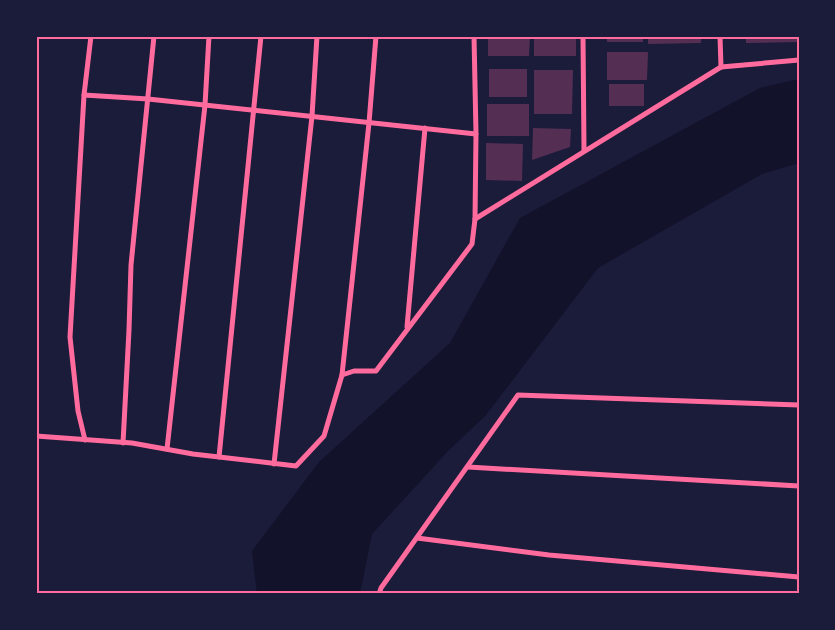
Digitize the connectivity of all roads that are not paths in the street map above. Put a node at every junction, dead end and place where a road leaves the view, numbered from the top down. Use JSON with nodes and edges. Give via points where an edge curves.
{"nodes":[{"id":1,"x":91,"y":36,"type":"edge"},
{"id":2,"x":154,"y":36,"type":"edge"},
{"id":3,"x":210,"y":36,"type":"edge"},
{"id":4,"x":261,"y":36,"type":"edge"},
{"id":5,"x":317,"y":36,"type":"edge"},
{"id":6,"x":376,"y":36,"type":"edge"},
{"id":7,"x":474,"y":36,"type":"edge"},
{"id":8,"x":583,"y":36,"type":"edge"},
{"id":9,"x":720,"y":36,"type":"edge"},
{"id":10,"x":799,"y":60,"type":"edge"},
{"id":11,"x":721,"y":68,"type":"junction"},
{"id":12,"x":84,"y":95,"type":"junction"},
{"id":13,"x":148,"y":99,"type":"junction"},
{"id":14,"x":205,"y":105,"type":"junction"},
{"id":15,"x":254,"y":110,"type":"junction"},
{"id":16,"x":312,"y":116,"type":"junction"},
{"id":17,"x":369,"y":122,"type":"junction"},
{"id":18,"x":425,"y":128,"type":"junction"},
{"id":19,"x":476,"y":134,"type":"junction"},
{"id":20,"x":584,"y":150,"type":"junction"},
{"id":21,"x":475,"y":219,"type":"junction"},
{"id":22,"x":407,"y":329,"type":"junction"},
{"id":23,"x":342,"y":375,"type":"junction"},
{"id":24,"x":799,"y":405,"type":"edge"},
{"id":25,"x":36,"y":436,"type":"edge"},
{"id":26,"x":86,"y":440,"type":"junction"},
{"id":27,"x":123,"y":442,"type":"junction"},
{"id":28,"x":167,"y":449,"type":"junction"},
{"id":29,"x":220,"y":457,"type":"junction"},
{"id":30,"x":274,"y":464,"type":"junction"},
{"id":31,"x":468,"y":467,"type":"junction"},
{"id":32,"x":799,"y":486,"type":"edge"},
{"id":33,"x":417,"y":538,"type":"junction"},
{"id":34,"x":799,"y":577,"type":"edge"},
{"id":35,"x":379,"y":594,"type":"edge"}],
"edges":[{"from":1,"to":12,"type":"street"},
{"from":2,"to":13,"type":"street"},
{"from":3,"to":14,"type":"street"},
{"from":4,"to":15,"type":"street"},
{"from":5,"to":16,"type":"street"},
{"from":6,"to":17,"type":"street"},
{"from":7,"to":19,"type":"street"},
{"from":8,"to":20,"type":"street"},
{"from":9,"to":11,"type":"street"},
{"from":10,"to":11,"type":"street"},
{"from":11,"to":20,"type":"street"},
{"from":12,"to":13,"type":"street"},
{"from":12,"to":26,"type":"street","via":[[70,337],[78,411]]},
{"from":13,"to":14,"type":"street"},
{"from":13,"to":27,"type":"street","via":[[131,265]]},
{"from":14,"to":15,"type":"street"},
{"from":14,"to":28,"type":"street"},
{"from":15,"to":16,"type":"street"},
{"from":15,"to":29,"type":"street"},
{"from":16,"to":17,"type":"street"},
{"from":16,"to":30,"type":"street"},
{"from":17,"to":18,"type":"street"},
{"from":17,"to":23,"type":"street"},
{"from":18,"to":19,"type":"street"},
{"from":18,"to":22,"type":"street"},
{"from":19,"to":21,"type":"street"},
{"from":20,"to":21,"type":"street"},
{"from":21,"to":22,"type":"street","via":[[472,244]]},
{"from":22,"to":23,"type":"street","via":[[376,370]]},
{"from":23,"to":30,"type":"street","via":[[324,436],[296,466]]},
{"from":24,"to":31,"type":"street","via":[[518,395]]},
{"from":25,"to":26,"type":"street"},
{"from":26,"to":27,"type":"street"},
{"from":27,"to":28,"type":"street"},
{"from":28,"to":29,"type":"street"},
{"from":29,"to":30,"type":"street"},
{"from":31,"to":32,"type":"street"},
{"from":31,"to":33,"type":"street"},
{"from":33,"to":34,"type":"street","via":[[549,555]]},
{"from":33,"to":35,"type":"street"}]}
